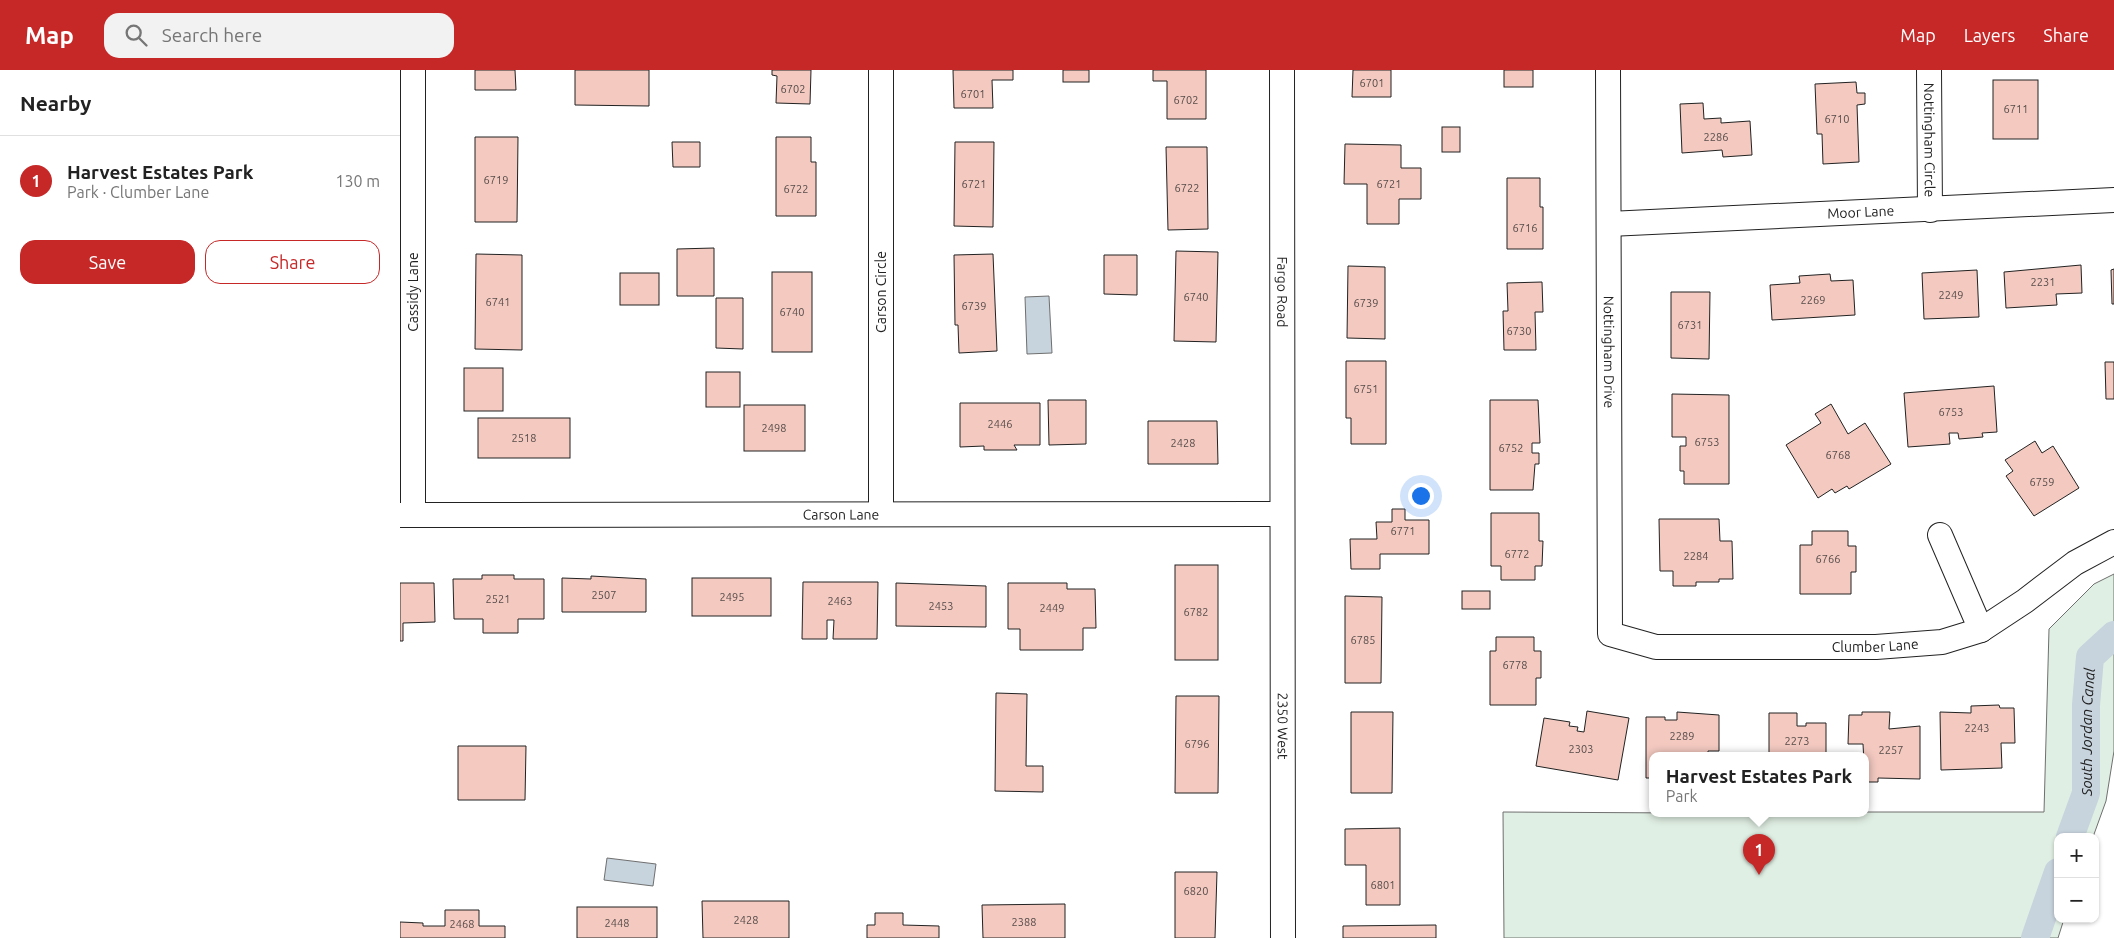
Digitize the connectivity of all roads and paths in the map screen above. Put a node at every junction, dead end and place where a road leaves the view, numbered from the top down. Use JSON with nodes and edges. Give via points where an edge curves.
{"nodes":[{"id":1,"x":413,"y":70,"type":"edge"},
{"id":2,"x":881,"y":70,"type":"edge"},
{"id":3,"x":1282,"y":70,"type":"edge"},
{"id":4,"x":1608,"y":70,"type":"edge"},
{"id":5,"x":1929,"y":70,"type":"edge"},
{"id":6,"x":2114,"y":200,"type":"edge"},
{"id":7,"x":1930,"y":210,"type":"junction"},
{"id":8,"x":1609,"y":224,"type":"junction"},
{"id":9,"x":881,"y":514,"type":"junction"},
{"id":10,"x":1282,"y":514,"type":"junction"},
{"id":11,"x":407,"y":515,"type":"edge"},
{"id":12,"x":1940,"y":535,"type":"dead end"},
{"id":13,"x":2114,"y":542,"type":"edge"},
{"id":14,"x":1981,"y":630,"type":"junction"},
{"id":15,"x":1610,"y":634,"type":"joint"},
{"id":16,"x":1283,"y":938,"type":"edge"}],
"edges":[{"from":1,"to":11,"type":"street","name":"Cassidy Lane"},
{"from":2,"to":9,"type":"street","name":"Carson Circle"},
{"from":3,"to":10,"type":"street","name":"Fargo Road"},
{"from":4,"to":8,"type":"street","name":"Nottingham Drive"},
{"from":5,"to":7,"type":"street","name":"Nottingham Circle"},
{"from":6,"to":7,"type":"street","name":"Moor Lane"},
{"from":7,"to":8,"type":"street","name":"Moor Lane"},
{"from":8,"to":15,"type":"street","name":"Nottingham Drive"},
{"from":9,"to":10,"type":"street","name":"Carson Lane"},
{"from":9,"to":11,"type":"street","name":"Carson Lane"},
{"from":10,"to":16,"type":"street","name":"2350 West"},
{"from":12,"to":14,"type":"street"},
{"from":13,"to":14,"type":"street","name":"Clumber Lane","via":[[2075,563],[2025,602]]},
{"from":14,"to":15,"type":"street","name":"Clumber Lane","via":[[1942,642],[1876,647],[1656,647]]}]}
